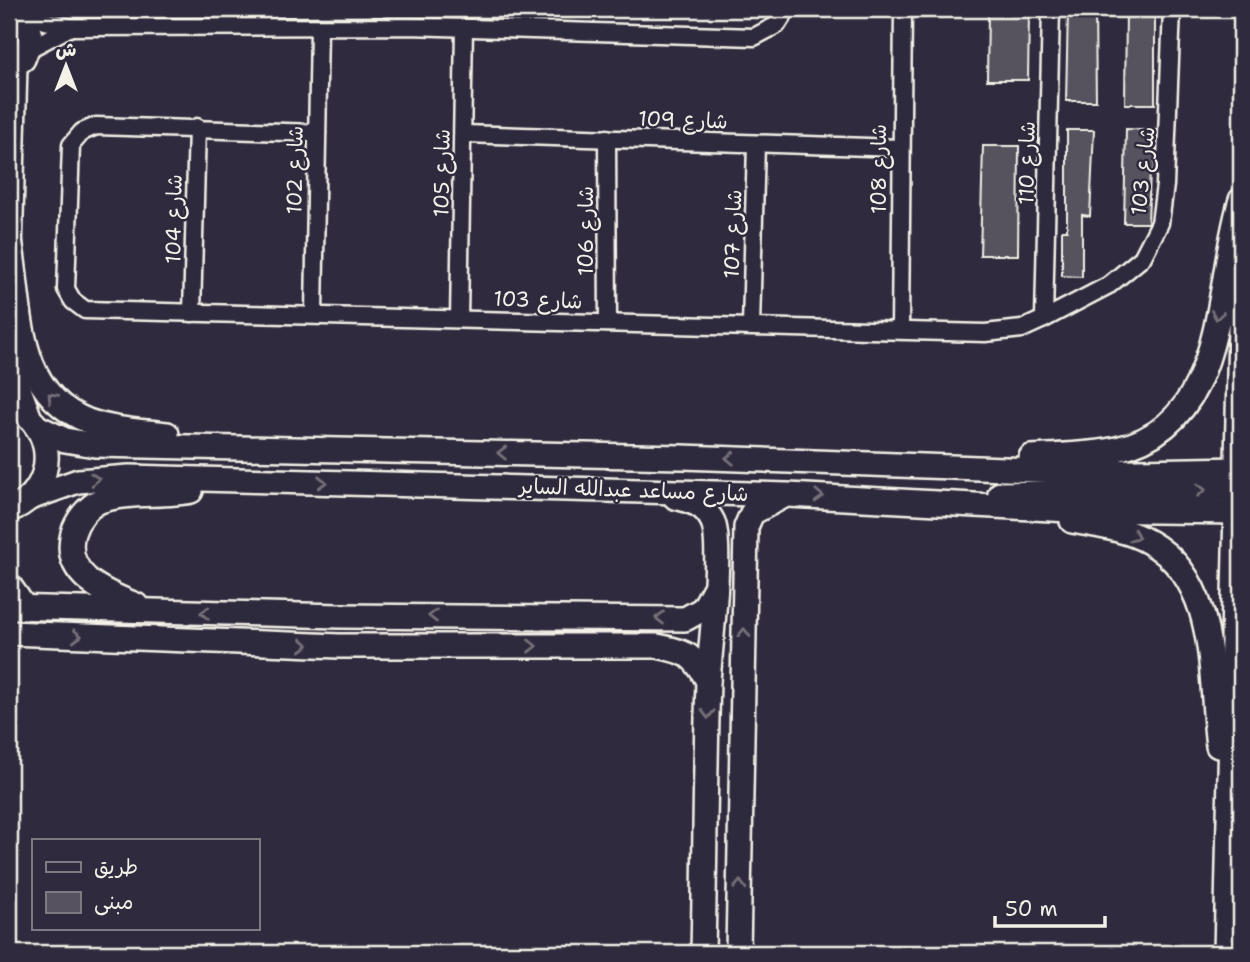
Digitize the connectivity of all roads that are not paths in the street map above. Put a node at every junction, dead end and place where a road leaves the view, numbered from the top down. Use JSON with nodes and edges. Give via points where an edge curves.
{"nodes":[{"id":1,"x":409,"y":9,"type":"edge"},
{"id":2,"x":787,"y":9,"type":"edge"},
{"id":3,"x":903,"y":9,"type":"edge"},
{"id":4,"x":1051,"y":9,"type":"edge"},
{"id":5,"x":1172,"y":9,"type":"edge"},
{"id":6,"x":17,"y":11,"type":"edge"},
{"id":7,"x":409,"y":26,"type":"junction"},
{"id":8,"x":71,"y":27,"type":"junction"},
{"id":9,"x":319,"y":28,"type":"junction"},
{"id":10,"x":464,"y":28,"type":"junction"},
{"id":11,"x":18,"y":61,"type":"edge"},
{"id":12,"x":197,"y":127,"type":"junction"},
{"id":13,"x":317,"y":133,"type":"junction"},
{"id":14,"x":464,"y":134,"type":"junction"},
{"id":15,"x":607,"y":138,"type":"junction"},
{"id":16,"x":756,"y":144,"type":"junction"},
{"id":17,"x":900,"y":148,"type":"junction"},
{"id":18,"x":1241,"y":200,"type":"edge"},
{"id":19,"x":10,"y":240,"type":"edge"},
{"id":20,"x":9,"y":263,"type":"edge"},
{"id":21,"x":1241,"y":283,"type":"edge"},
{"id":22,"x":192,"y":313,"type":"junction"},
{"id":23,"x":314,"y":314,"type":"junction"},
{"id":24,"x":459,"y":319,"type":"junction"},
{"id":25,"x":1044,"y":319,"type":"junction"},
{"id":26,"x":608,"y":323,"type":"junction"},
{"id":27,"x":751,"y":326,"type":"junction"},
{"id":28,"x":900,"y":330,"type":"junction"},
{"id":29,"x":9,"y":406,"type":"edge"},
{"id":30,"x":34,"y":423,"type":"junction"},
{"id":31,"x":257,"y":447,"type":"junction"},
{"id":32,"x":945,"y":465,"type":"junction"},
{"id":33,"x":224,"y":480,"type":"junction"},
{"id":34,"x":652,"y":490,"type":"junction"},
{"id":35,"x":1239,"y":490,"type":"edge"},
{"id":36,"x":788,"y":495,"type":"junction"},
{"id":37,"x":937,"y":502,"type":"junction"},
{"id":38,"x":1022,"y":508,"type":"junction"},
{"id":39,"x":16,"y":510,"type":"edge"},
{"id":40,"x":716,"y":558,"type":"junction"},
{"id":41,"x":745,"y":560,"type":"junction"},
{"id":42,"x":9,"y":584,"type":"edge"},
{"id":43,"x":714,"y":589,"type":"junction"},
{"id":44,"x":17,"y":608,"type":"edge"},
{"id":45,"x":173,"y":612,"type":"junction"},
{"id":46,"x":340,"y":616,"type":"junction"},
{"id":47,"x":9,"y":633,"type":"edge"},
{"id":48,"x":339,"y":646,"type":"junction"},
{"id":49,"x":708,"y":681,"type":"junction"},
{"id":50,"x":1227,"y":802,"type":"junction"},
{"id":51,"x":703,"y":953,"type":"edge"},
{"id":52,"x":738,"y":953,"type":"edge"},
{"id":53,"x":1226,"y":953,"type":"edge"}],
"edges":[{"from":1,"to":7,"type":"street"},
{"from":2,"to":10,"type":"street","via":[[777,25],[754,37]]},
{"from":3,"to":17,"type":"street","name":"شارع 108"},
{"from":4,"to":25,"type":"street","name":"شارع 110"},
{"from":5,"to":25,"type":"street","name":"شارع 103","via":[[1160,223],[1142,258],[1109,285]]},
{"from":6,"to":8,"type":"street"},
{"from":6,"to":11,"type":"street","via":[[30,26]]},
{"from":7,"to":9,"type":"street"},
{"from":7,"to":10,"type":"street"},
{"from":8,"to":9,"type":"street"},
{"from":8,"to":11,"type":"street"},
{"from":9,"to":13,"type":"street","name":"شارع 102"},
{"from":10,"to":14,"type":"street","name":"شارع 105"},
{"from":11,"to":19,"type":"street"},
{"from":12,"to":13,"type":"street","name":"شارع 103"},
{"from":12,"to":22,"type":"street","name":"شارع 104"},
{"from":12,"to":22,"type":"street","name":"شارع 103","via":[[96,126],[82,132],[71,145],[66,289],[85,310]]},
{"from":13,"to":23,"type":"street","name":"شارع 102"},
{"from":14,"to":15,"type":"street","name":"شارع 109"},
{"from":14,"to":24,"type":"street","name":"شارع 105"},
{"from":15,"to":16,"type":"street","name":"شارع 109"},
{"from":15,"to":26,"type":"street","name":"شارع 106"},
{"from":16,"to":17,"type":"street","name":"شارع 109"},
{"from":16,"to":27,"type":"street","name":"شارع 107"},
{"from":17,"to":28,"type":"street","name":"شارع 108"},
{"from":18,"to":32,"type":"street","one_way":true,"via":[[1206,368],[1196,391],[1163,427],[1119,448]]},
{"from":19,"to":20,"type":"street"},
{"from":31,"to":19,"type":"street","one_way":true,"via":[[107,426],[59,405],[30,365]]},
{"from":20,"to":30,"type":"street","via":[[11,362],[19,397]]},
{"from":21,"to":35,"type":"street"},
{"from":22,"to":23,"type":"street","name":"شارع 103"},
{"from":23,"to":24,"type":"street","name":"شارع 103"},
{"from":24,"to":26,"type":"street","name":"شارع 103"},
{"from":25,"to":28,"type":"street","name":"شارع 103","via":[[1022,329],[985,333]]},
{"from":26,"to":27,"type":"street","name":"شارع 103"},
{"from":27,"to":28,"type":"street","name":"شارع 103"},
{"from":29,"to":30,"type":"street","name":"شارع مساعد عبدالله الساير"},
{"from":30,"to":31,"type":"street","name":"شارع مساعد عبدالله الساير","via":[[65,440],[95,445]]},
{"from":30,"to":39,"type":"street","via":[[47,456],[39,486]]},
{"from":32,"to":31,"type":"street","name":"شارع مساعد عبدالله الساير","one_way":true},
{"from":32,"to":35,"type":"street","name":"شارع مساعد عبدالله الساير","via":[[1087,472]]},
{"from":33,"to":34,"type":"street","name":"شارع مساعد عبدالله الساير","one_way":true},
{"from":39,"to":33,"type":"street","name":"شارع مساعد عبدالله الساير","one_way":true,"via":[[61,485],[94,479]]},
{"from":33,"to":45,"type":"street","via":[[184,492],[100,501],[75,526],[71,550],[82,576],[110,595],[141,607]]},
{"from":34,"to":36,"type":"street","name":"شارع مساعد عبدالله الساير"},
{"from":34,"to":40,"type":"street","via":[[705,509],[714,525]]},
{"from":37,"to":35,"type":"street","one_way":true,"via":[[1010,493]]},
{"from":35,"to":38,"type":"street","name":"شارع مساعد عبدالله الساير"},
{"from":35,"to":50,"type":"street"},
{"from":36,"to":37,"type":"street","name":"شارع مساعد عبدالله الساير","one_way":true},
{"from":36,"to":41,"type":"street","via":[[752,513],[746,527]]},
{"from":37,"to":38,"type":"street","name":"شارع مساعد عبدالله الساير"},
{"from":38,"to":50,"type":"street","one_way":true,"via":[[1124,531],[1150,542],[1173,560],[1190,582],[1207,633]]},
{"from":40,"to":41,"type":"street","via":[[730,555]]},
{"from":40,"to":43,"type":"street"},
{"from":52,"to":41,"type":"street","one_way":true},
{"from":42,"to":44,"type":"street"},
{"from":43,"to":46,"type":"street","one_way":true,"via":[[703,609],[685,619]]},
{"from":43,"to":49,"type":"street"},
{"from":44,"to":45,"type":"street"},
{"from":46,"to":45,"type":"street","one_way":true},
{"from":46,"to":48,"type":"street","via":[[350,631]]},
{"from":47,"to":48,"type":"street","one_way":true},
{"from":48,"to":49,"type":"street","one_way":true,"via":[[657,646],[685,652],[696,660]]},
{"from":49,"to":51,"type":"street","one_way":true},
{"from":50,"to":53,"type":"street"}]}
